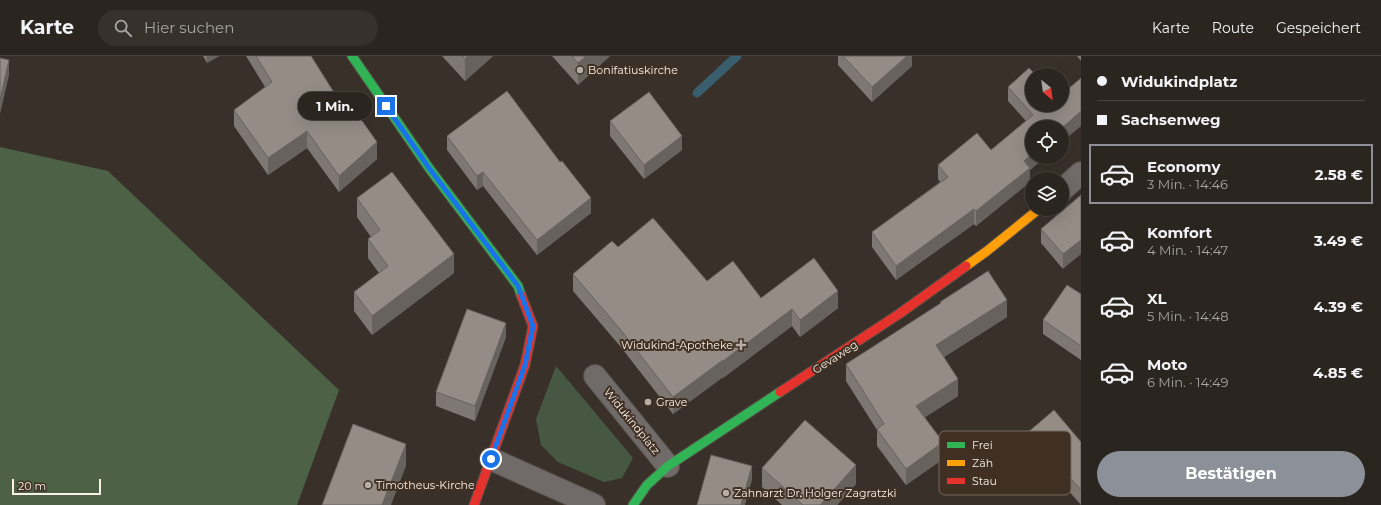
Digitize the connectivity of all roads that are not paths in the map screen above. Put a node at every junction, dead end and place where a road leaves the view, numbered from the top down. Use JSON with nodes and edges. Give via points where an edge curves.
{"nodes":[{"id":1,"x":352,"y":56,"type":"edge"},
{"id":2,"x":1081,"y":173,"type":"edge"},
{"id":3,"x":1069,"y":184,"type":"edge"},
{"id":4,"x":1031,"y":216,"type":"edge"},
{"id":5,"x":595,"y":376,"type":"dead end"},
{"id":6,"x":491,"y":459,"type":"junction"},
{"id":7,"x":668,"y":466,"type":"junction"},
{"id":8,"x":474,"y":505,"type":"edge"},
{"id":9,"x":594,"y":505,"type":"edge"},
{"id":10,"x":633,"y":505,"type":"edge"}],
"edges":[{"from":1,"to":6,"type":"street","via":[[429,168],[518,286],[533,326],[525,365]]},
{"from":2,"to":3,"type":"street"},
{"from":4,"to":7,"type":"street","name":"Gevaweg","via":[[987,252],[899,314]]},
{"from":5,"to":7,"type":"street","name":"Widukindplatz"},
{"from":6,"to":8,"type":"street"},
{"from":6,"to":9,"type":"street"},
{"from":7,"to":10,"type":"street","name":"Gevaweg","via":[[647,485]]}]}
